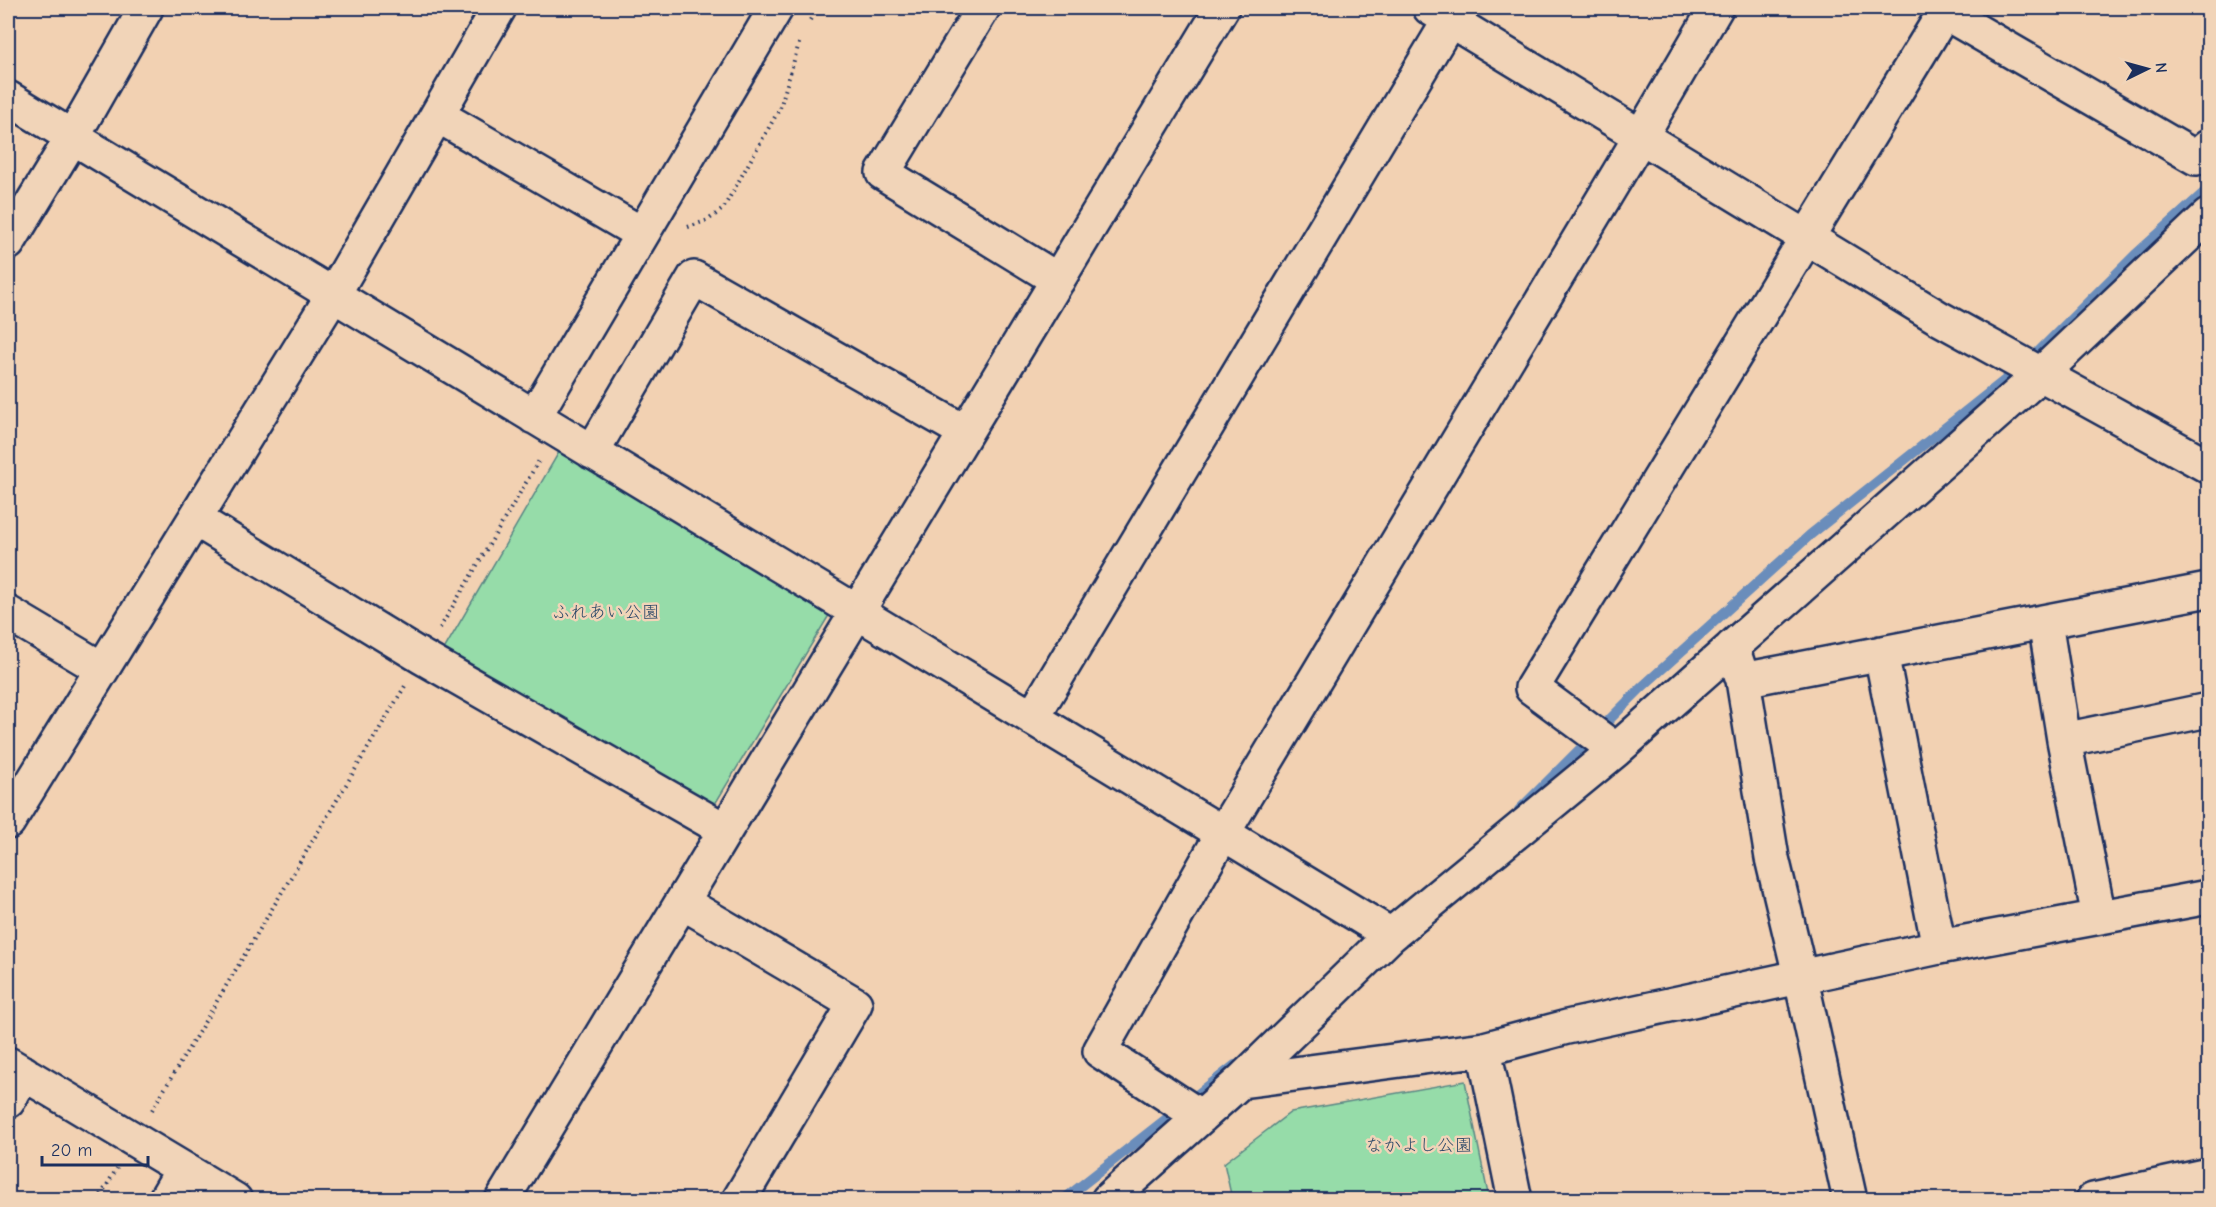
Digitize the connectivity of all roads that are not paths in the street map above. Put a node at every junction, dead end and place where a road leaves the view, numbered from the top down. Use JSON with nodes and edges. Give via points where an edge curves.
{"nodes":[{"id":1,"x":146,"y":8,"type":"edge"},
{"id":2,"x":499,"y":8,"type":"edge"},
{"id":3,"x":776,"y":8,"type":"edge"},
{"id":4,"x":983,"y":8,"type":"edge"},
{"id":5,"x":1222,"y":8,"type":"edge"},
{"id":6,"x":1716,"y":8,"type":"edge"},
{"id":7,"x":1945,"y":10,"type":"edge"},
{"id":8,"x":1446,"y":11,"type":"edge"},
{"id":9,"x":8,"y":98,"type":"edge"},
{"id":10,"x":437,"y":116,"type":"junction"},
{"id":11,"x":1641,"y":136,"type":"junction"},
{"id":12,"x":72,"y":138,"type":"junction"},
{"id":13,"x":2208,"y":147,"type":"edge"},
{"id":14,"x":2208,"y":216,"type":"edge"},
{"id":15,"x":642,"y":234,"type":"junction"},
{"id":16,"x":1806,"y":237,"type":"junction"},
{"id":17,"x":8,"y":243,"type":"edge"},
{"id":18,"x":1058,"y":280,"type":"junction"},
{"id":19,"x":333,"y":295,"type":"junction"},
{"id":20,"x":2041,"y":374,"type":"junction"},
{"id":21,"x":546,"y":424,"type":"junction"},
{"id":22,"x":965,"y":432,"type":"junction"},
{"id":23,"x":592,"y":452,"type":"junction"},
{"id":24,"x":2208,"y":466,"type":"edge"},
{"id":25,"x":195,"y":519,"type":"junction"},
{"id":26,"x":2208,"y":590,"type":"edge"},
{"id":27,"x":857,"y":612,"type":"junction"},
{"id":28,"x":8,"y":613,"type":"edge"},
{"id":29,"x":2045,"y":622,"type":"junction"},
{"id":30,"x":1732,"y":647,"type":"junction"},
{"id":31,"x":1881,"y":653,"type":"junction"},
{"id":32,"x":102,"y":669,"type":"junction"},
{"id":33,"x":1743,"y":680,"type":"junction"},
{"id":34,"x":2208,"y":710,"type":"edge"},
{"id":35,"x":1032,"y":718,"type":"junction"},
{"id":36,"x":2064,"y":740,"type":"junction"},
{"id":37,"x":1616,"y":750,"type":"junction"},
{"id":38,"x":10,"y":813,"type":"edge"},
{"id":39,"x":725,"y":830,"type":"junction"},
{"id":40,"x":1223,"y":833,"type":"junction"},
{"id":41,"x":2208,"y":897,"type":"edge"},
{"id":42,"x":682,"y":902,"type":"junction"},
{"id":43,"x":2099,"y":918,"type":"junction"},
{"id":44,"x":1391,"y":935,"type":"junction"},
{"id":45,"x":1939,"y":947,"type":"junction"},
{"id":46,"x":1801,"y":979,"type":"junction"},
{"id":47,"x":1484,"y":1049,"type":"junction"},
{"id":48,"x":13,"y":1079,"type":"edge"},
{"id":49,"x":1241,"y":1081,"type":"junction"},
{"id":50,"x":1201,"y":1117,"type":"junction"},
{"id":51,"x":183,"y":1169,"type":"junction"},
{"id":52,"x":2208,"y":1175,"type":"edge"},
{"id":53,"x":165,"y":1200,"type":"edge"},
{"id":54,"x":235,"y":1200,"type":"edge"},
{"id":55,"x":502,"y":1200,"type":"edge"},
{"id":56,"x":740,"y":1200,"type":"edge"},
{"id":57,"x":1108,"y":1200,"type":"edge"},
{"id":58,"x":1515,"y":1200,"type":"edge"},
{"id":59,"x":1850,"y":1200,"type":"edge"},
{"id":60,"x":2093,"y":1200,"type":"edge"}],
"edges":[{"from":1,"to":12,"type":"street"},
{"from":2,"to":10,"type":"street"},
{"from":3,"to":15,"type":"street"},
{"from":4,"to":18,"type":"street","via":[[883,173]]},
{"from":5,"to":18,"type":"street"},
{"from":6,"to":11,"type":"street"},
{"from":7,"to":13,"type":"street","via":[[2196,158]]},
{"from":7,"to":16,"type":"street"},
{"from":8,"to":11,"type":"street"},
{"from":8,"to":35,"type":"street"},
{"from":9,"to":12,"type":"street"},
{"from":10,"to":15,"type":"street"},
{"from":10,"to":19,"type":"street"},
{"from":11,"to":16,"type":"street"},
{"from":11,"to":40,"type":"street"},
{"from":12,"to":17,"type":"street"},
{"from":12,"to":19,"type":"street"},
{"from":14,"to":20,"type":"street"},
{"from":15,"to":21,"type":"street"},
{"from":16,"to":20,"type":"street"},
{"from":16,"to":37,"type":"street","via":[[1532,688]]},
{"from":18,"to":22,"type":"street"},
{"from":19,"to":21,"type":"street"},
{"from":19,"to":25,"type":"street"},
{"from":20,"to":24,"type":"street"},
{"from":20,"to":30,"type":"street"},
{"from":21,"to":23,"type":"street"},
{"from":22,"to":23,"type":"street","via":[[694,278]]},
{"from":22,"to":27,"type":"street"},
{"from":23,"to":27,"type":"street"},
{"from":25,"to":32,"type":"street"},
{"from":25,"to":39,"type":"street","via":[[422,657]]},
{"from":26,"to":29,"type":"street"},
{"from":27,"to":35,"type":"street"},
{"from":27,"to":39,"type":"street"},
{"from":28,"to":32,"type":"street"},
{"from":29,"to":31,"type":"street"},
{"from":29,"to":36,"type":"street"},
{"from":30,"to":33,"type":"street"},
{"from":30,"to":37,"type":"street"},
{"from":31,"to":33,"type":"street"},
{"from":31,"to":45,"type":"street"},
{"from":32,"to":38,"type":"street"},
{"from":33,"to":46,"type":"street","via":[[1772,858]]},
{"from":34,"to":36,"type":"street"},
{"from":35,"to":40,"type":"street"},
{"from":36,"to":43,"type":"street"},
{"from":37,"to":44,"type":"street"},
{"from":39,"to":42,"type":"street"},
{"from":40,"to":44,"type":"street"},
{"from":40,"to":50,"type":"street","via":[[1100,1051]]},
{"from":41,"to":43,"type":"street"},
{"from":42,"to":55,"type":"street"},
{"from":42,"to":56,"type":"street","via":[[855,1004]]},
{"from":43,"to":45,"type":"street"},
{"from":44,"to":49,"type":"street"},
{"from":45,"to":46,"type":"street"},
{"from":46,"to":47,"type":"street"},
{"from":46,"to":59,"type":"street"},
{"from":47,"to":49,"type":"street"},
{"from":47,"to":58,"type":"street"},
{"from":48,"to":51,"type":"street","via":[[135,1140]]},
{"from":49,"to":50,"type":"street"},
{"from":50,"to":57,"type":"street"},
{"from":51,"to":53,"type":"street"},
{"from":51,"to":54,"type":"street"},
{"from":52,"to":60,"type":"street"}]}
